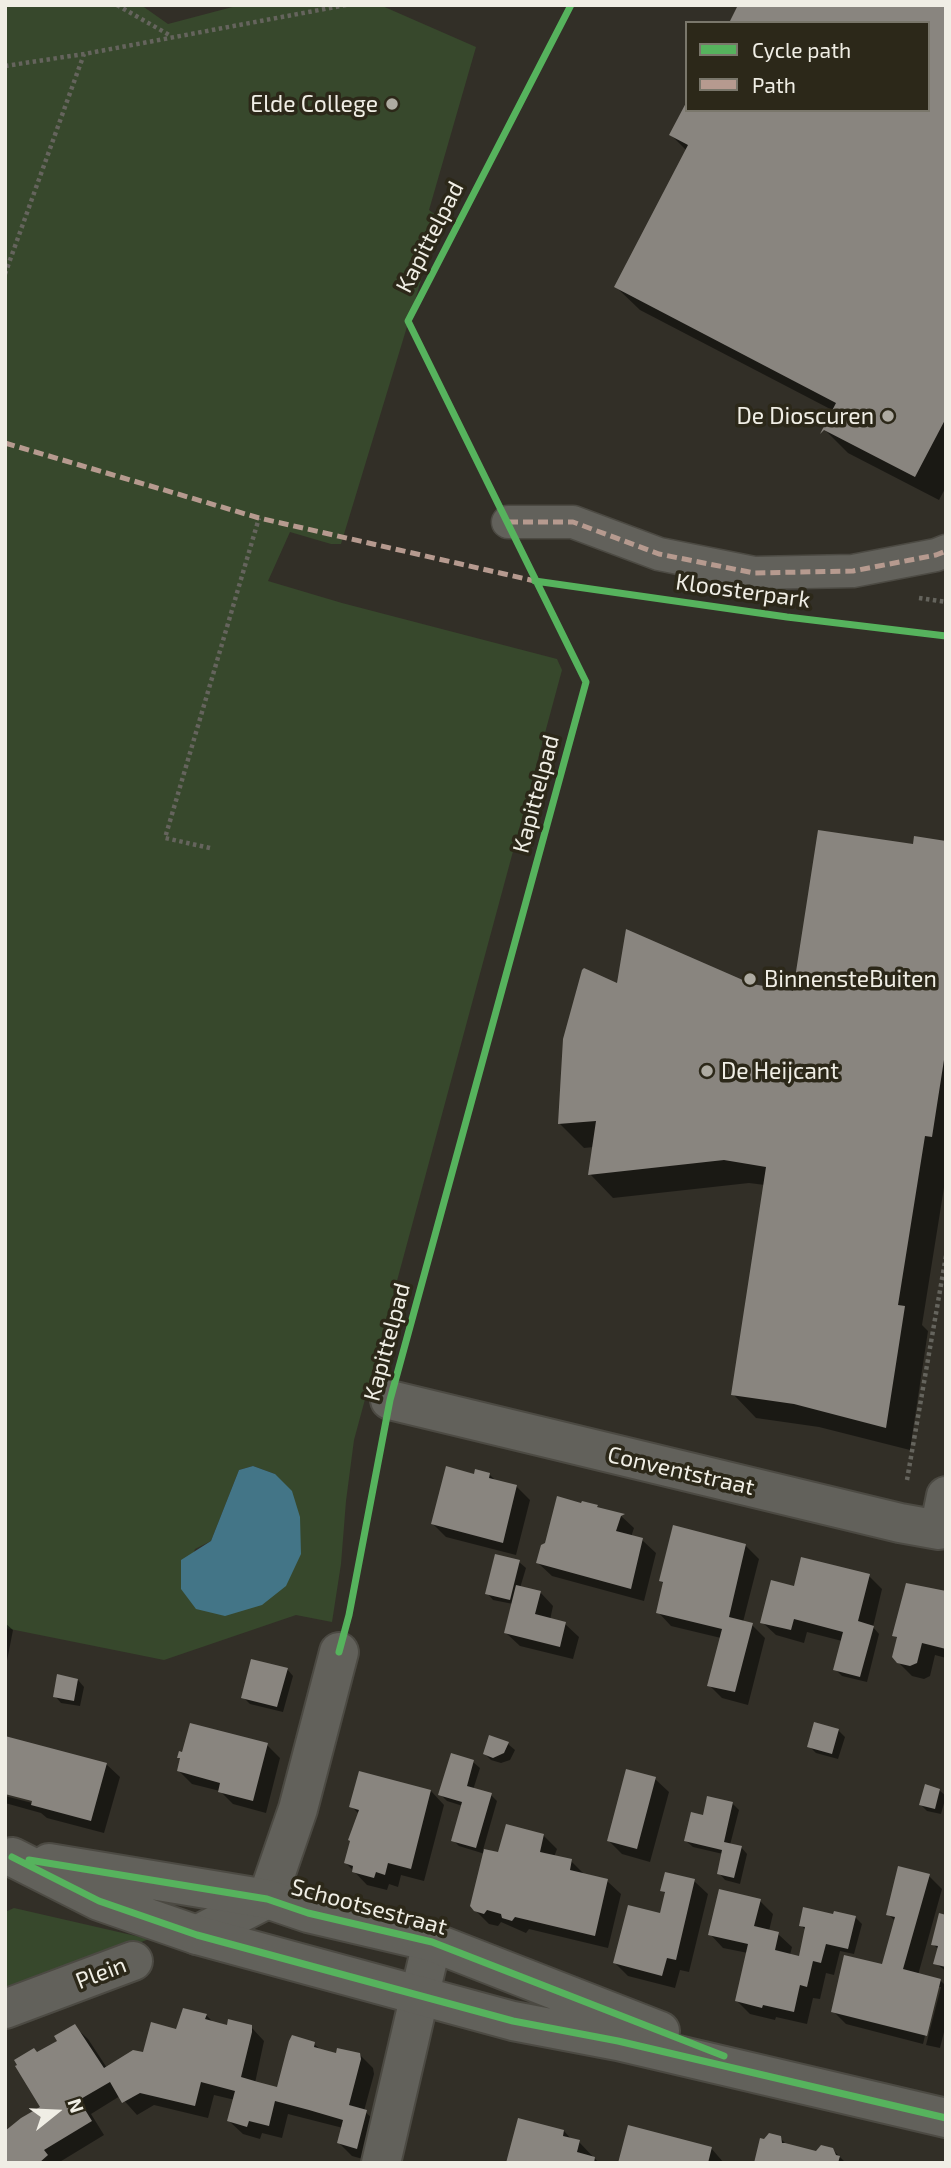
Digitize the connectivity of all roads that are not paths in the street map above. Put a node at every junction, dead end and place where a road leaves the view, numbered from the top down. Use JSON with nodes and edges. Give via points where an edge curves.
{"nodes":[{"id":1,"x":508,"y":522,"type":"dead end"},
{"id":2,"x":946,"y":551,"type":"edge"},
{"id":3,"x":390,"y":1400,"type":"dead end"},
{"id":4,"x":946,"y":1496,"type":"edge"},
{"id":5,"x":339,"y":1652,"type":"dead end"},
{"id":6,"x":8,"y":1856,"type":"edge"},
{"id":7,"x":267,"y":1899,"type":"junction"},
{"id":8,"x":197,"y":1935,"type":"junction"},
{"id":9,"x":432,"y":1942,"type":"junction"},
{"id":10,"x":133,"y":1961,"type":"dead end"},
{"id":11,"x":419,"y":1997,"type":"junction"},
{"id":12,"x":5,"y":2010,"type":"edge"},
{"id":13,"x":779,"y":2078,"type":"junction"},
{"id":14,"x":946,"y":2118,"type":"edge"},
{"id":15,"x":381,"y":2163,"type":"edge"}],
"edges":[{"from":1,"to":2,"type":"street","via":[[573,522],[659,554],[754,573],[853,571]]},
{"from":3,"to":4,"type":"main road","name":"Conventstraat","via":[[939,1530]]},
{"from":5,"to":7,"type":"main road","via":[[298,1810]]},
{"from":6,"to":7,"type":"main road","name":"Schootsestraat"},
{"from":6,"to":8,"type":"main road","name":"Schootsestraat","via":[[99,1901]]},
{"from":7,"to":8,"type":"main road"},
{"from":7,"to":9,"type":"main road","name":"Schootsestraat"},
{"from":8,"to":11,"type":"main road","name":"Schootsestraat"},
{"from":9,"to":11,"type":"main road"},
{"from":9,"to":13,"type":"main road","name":"Schootsestraat"},
{"from":10,"to":12,"type":"main road","name":"Plein"},
{"from":11,"to":13,"type":"main road","name":"Schootsestraat"},
{"from":11,"to":15,"type":"main road"},
{"from":13,"to":14,"type":"main road","name":"Schootsestraat"}]}
